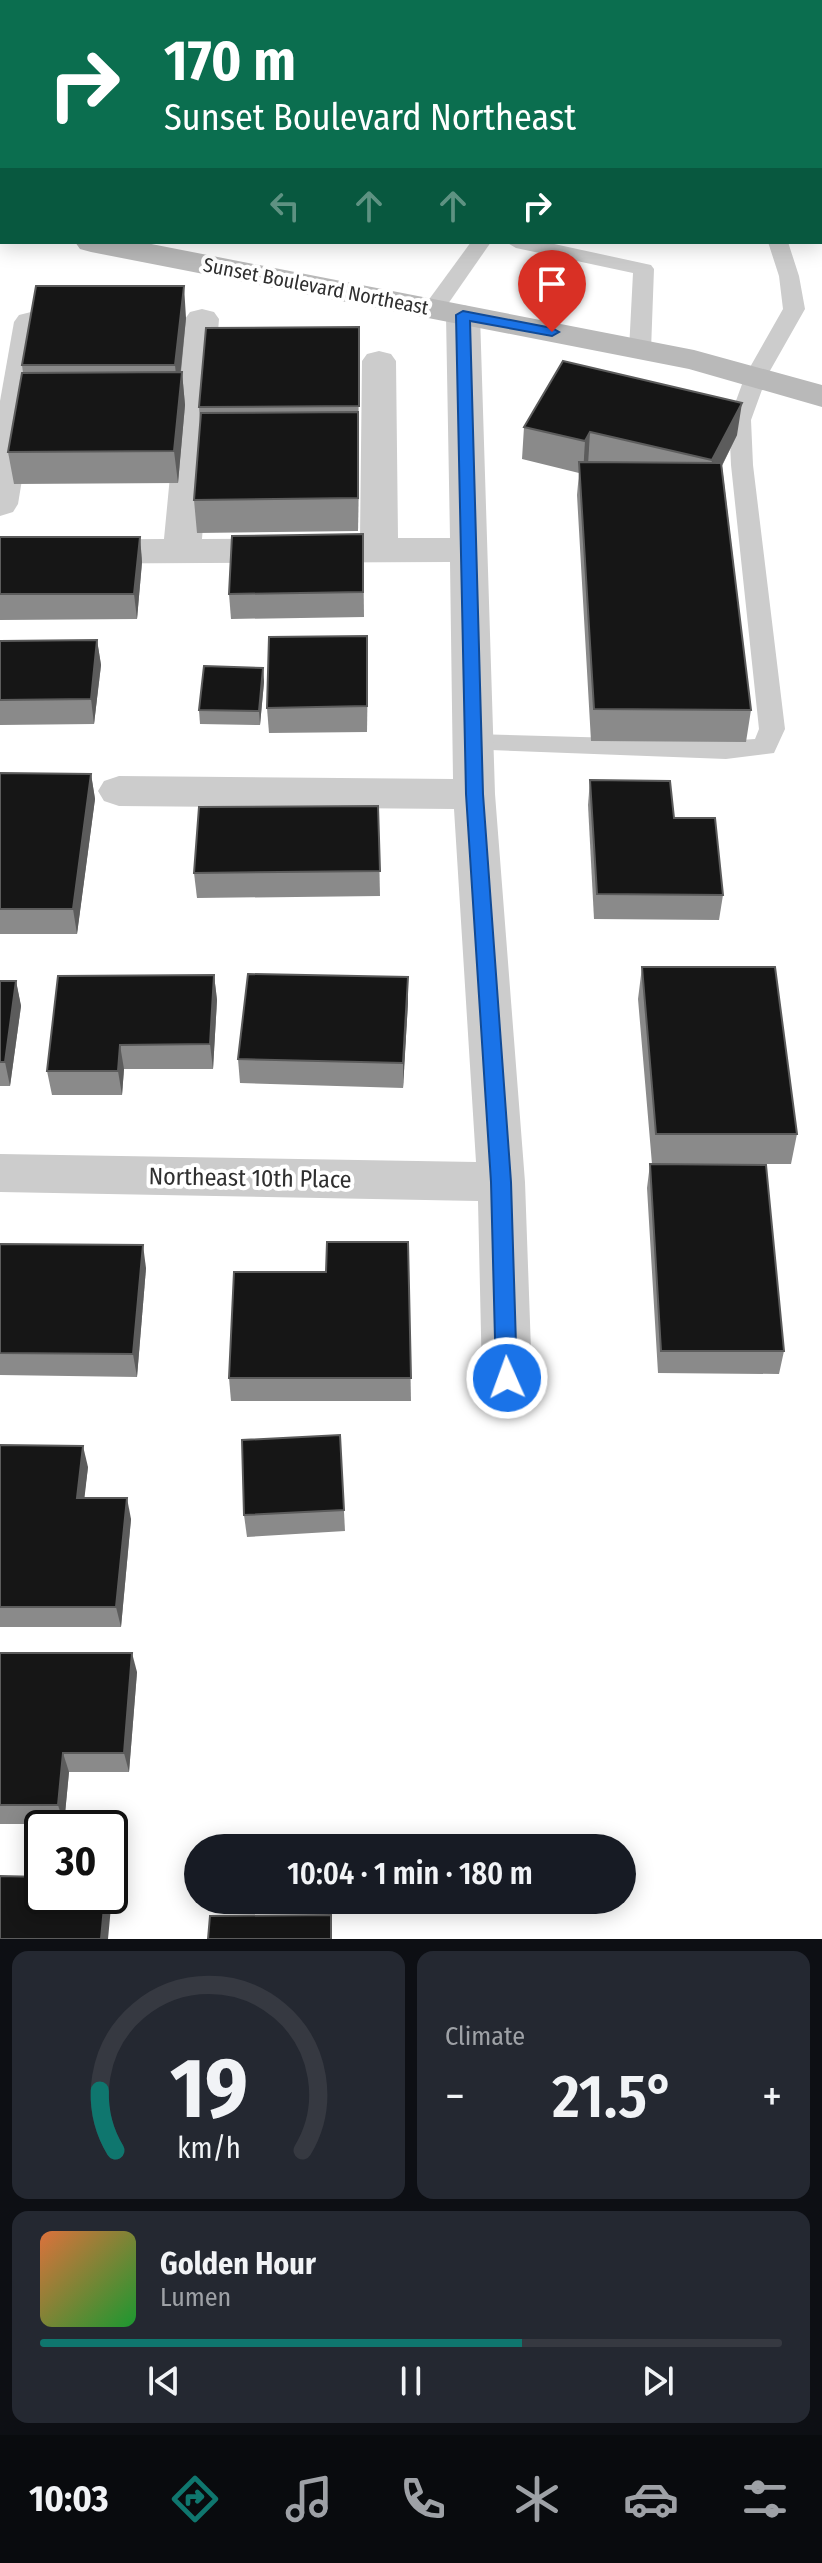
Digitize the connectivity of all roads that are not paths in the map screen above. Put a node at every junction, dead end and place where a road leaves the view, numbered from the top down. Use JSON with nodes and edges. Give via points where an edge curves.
{"nodes":[{"id":1,"x":101,"y":244,"type":"edge"},
{"id":2,"x":480,"y":244,"type":"edge"},
{"id":3,"x":525,"y":244,"type":"edge"},
{"id":4,"x":779,"y":244,"type":"edge"},
{"id":5,"x":448,"y":312,"type":"junction"},
{"id":6,"x":202,"y":319,"type":"dead end"},
{"id":7,"x":31,"y":322,"type":"edge"},
{"id":8,"x":640,"y":350,"type":"junction"},
{"id":9,"x":379,"y":361,"type":"dead end"},
{"id":10,"x":756,"y":376,"type":"junction"},
{"id":11,"x":822,"y":396,"type":"edge"},
{"id":12,"x":0,"y":504,"type":"edge"},
{"id":13,"x":379,"y":550,"type":"junction"},
{"id":14,"x":468,"y":550,"type":"junction"},
{"id":15,"x":182,"y":551,"type":"junction"},
{"id":16,"x":0,"y":552,"type":"edge"},
{"id":17,"x":473,"y":743,"type":"junction"},
{"id":18,"x":119,"y":791,"type":"dead end"},
{"id":19,"x":474,"y":794,"type":"junction"},
{"id":20,"x":0,"y":1173,"type":"edge"},
{"id":21,"x":501,"y":1182,"type":"junction"},
{"id":22,"x":507,"y":1378,"type":"dead end"}],
"edges":[{"from":1,"to":5,"type":"main road","name":"Sunset Boulevard Northeast"},
{"from":2,"to":5,"type":"lane"},
{"from":3,"to":8,"type":"lane","via":[[644,269]]},
{"from":4,"to":10,"type":"lane","via":[[794,309]]},
{"from":5,"to":8,"type":"main road","name":"Sunset Boulevard Northeast"},
{"from":5,"to":14,"type":"street"},
{"from":6,"to":15,"type":"street"},
{"from":7,"to":12,"type":"street"},
{"from":8,"to":10,"type":"main road","name":"Sunset Boulevard Northeast"},
{"from":9,"to":13,"type":"street"},
{"from":10,"to":11,"type":"main road","name":"Sunset Boulevard Northeast"},
{"from":10,"to":17,"type":"lane","via":[[740,420],[772,729],[765,747]]},
{"from":13,"to":14,"type":"street"},
{"from":13,"to":15,"type":"street"},
{"from":14,"to":17,"type":"street"},
{"from":15,"to":16,"type":"street"},
{"from":17,"to":19,"type":"street"},
{"from":18,"to":19,"type":"street"},
{"from":19,"to":21,"type":"street"},
{"from":20,"to":21,"type":"street","name":"Northeast 10th Place"},
{"from":21,"to":22,"type":"street"}]}
